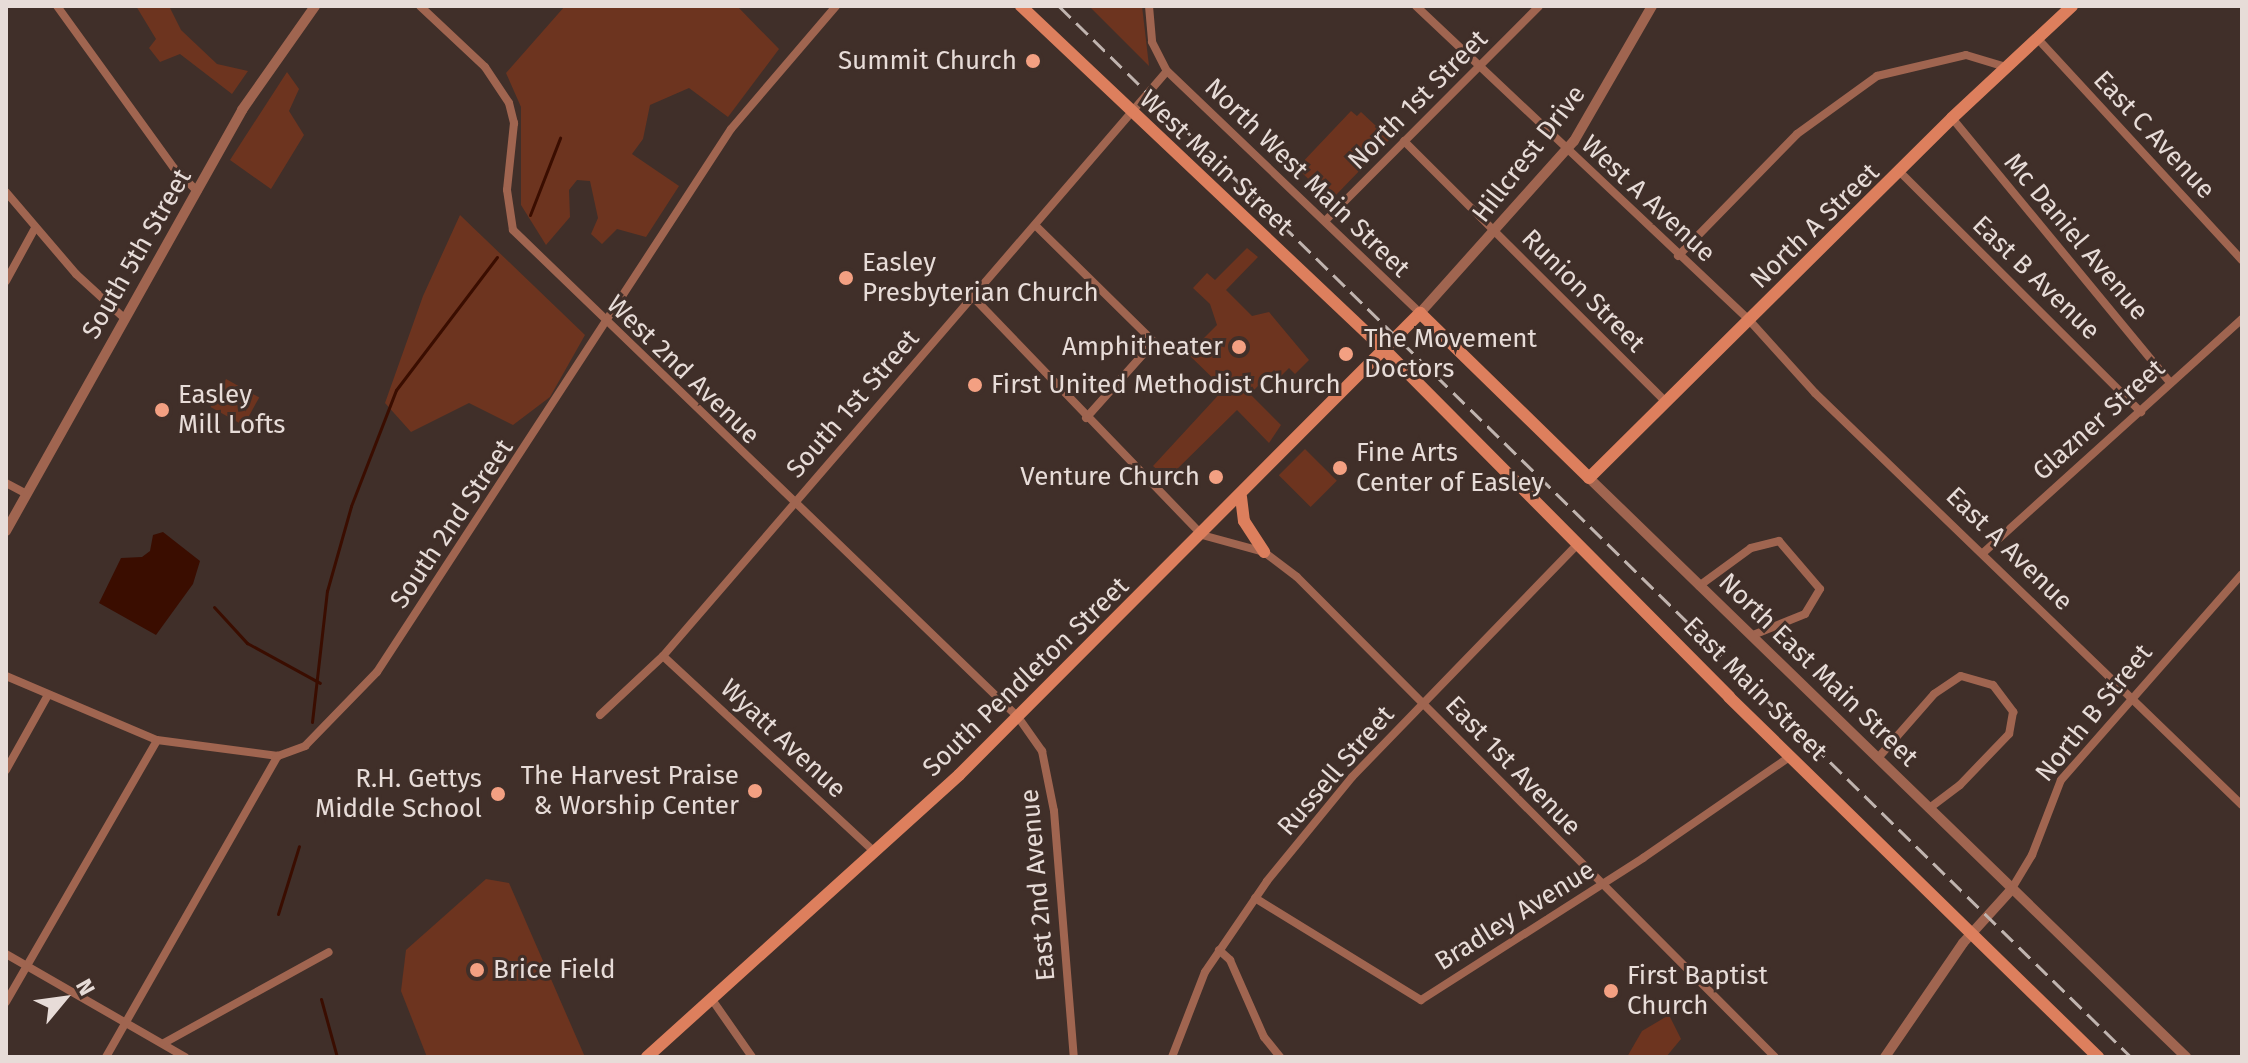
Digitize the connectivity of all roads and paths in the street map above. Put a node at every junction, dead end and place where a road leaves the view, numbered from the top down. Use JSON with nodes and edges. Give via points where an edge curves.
{"nodes":[{"id":1,"x":57,"y":6,"type":"edge"},
{"id":2,"x":315,"y":6,"type":"edge"},
{"id":3,"x":420,"y":6,"type":"edge"},
{"id":4,"x":836,"y":6,"type":"edge"},
{"id":5,"x":1021,"y":6,"type":"edge"},
{"id":6,"x":1149,"y":6,"type":"edge"},
{"id":7,"x":1416,"y":6,"type":"edge"},
{"id":8,"x":1539,"y":6,"type":"edge"},
{"id":9,"x":1652,"y":6,"type":"edge"},
{"id":10,"x":2072,"y":6,"type":"edge"},
{"id":11,"x":2037,"y":38,"type":"junction"},
{"id":12,"x":1480,"y":67,"type":"junction"},
{"id":13,"x":2006,"y":67,"type":"junction"},
{"id":14,"x":1167,"y":71,"type":"junction"},
{"id":15,"x":1132,"y":114,"type":"junction"},
{"id":16,"x":1952,"y":118,"type":"junction"},
{"id":17,"x":1404,"y":141,"type":"junction"},
{"id":18,"x":1567,"y":151,"type":"junction"},
{"id":19,"x":1901,"y":173,"type":"junction"},
{"id":20,"x":197,"y":191,"type":"junction"},
{"id":21,"x":6,"y":192,"type":"edge"},
{"id":22,"x":1325,"y":221,"type":"junction"},
{"id":23,"x":1035,"y":225,"type":"junction"},
{"id":24,"x":35,"y":228,"type":"junction"},
{"id":25,"x":1496,"y":233,"type":"junction"},
{"id":26,"x":1678,"y":256,"type":"junction"},
{"id":27,"x":2242,"y":260,"type":"edge"},
{"id":28,"x":6,"y":281,"type":"edge"},
{"id":29,"x":973,"y":297,"type":"junction"},
{"id":30,"x":1420,"y":313,"type":"junction"},
{"id":31,"x":124,"y":318,"type":"junction"},
{"id":32,"x":2242,"y":319,"type":"edge"},
{"id":33,"x":1750,"y":321,"type":"junction"},
{"id":34,"x":606,"y":324,"type":"junction"},
{"id":35,"x":1384,"y":349,"type":"junction"},
{"id":36,"x":2170,"y":382,"type":"junction"},
{"id":37,"x":1666,"y":402,"type":"junction"},
{"id":38,"x":2141,"y":412,"type":"junction"},
{"id":39,"x":1086,"y":418,"type":"junction"},
{"id":40,"x":1589,"y":478,"type":"junction"},
{"id":41,"x":6,"y":483,"type":"edge"},
{"id":42,"x":27,"y":494,"type":"junction"},
{"id":43,"x":1241,"y":497,"type":"junction"},
{"id":44,"x":793,"y":503,"type":"junction"},
{"id":45,"x":6,"y":531,"type":"edge"},
{"id":46,"x":1202,"y":535,"type":"junction"},
{"id":47,"x":1578,"y":544,"type":"junction"},
{"id":48,"x":1264,"y":552,"type":"junction"},
{"id":49,"x":1983,"y":553,"type":"junction"},
{"id":50,"x":2242,"y":574,"type":"edge"},
{"id":51,"x":1699,"y":586,"type":"junction"},
{"id":52,"x":1753,"y":635,"type":"junction"},
{"id":53,"x":663,"y":656,"type":"junction"},
{"id":54,"x":6,"y":676,"type":"edge"},
{"id":55,"x":48,"y":695,"type":"junction"},
{"id":56,"x":2132,"y":696,"type":"junction"},
{"id":57,"x":1423,"y":703,"type":"junction"},
{"id":58,"x":600,"y":715,"type":"dead end"},
{"id":59,"x":1018,"y":717,"type":"junction"},
{"id":60,"x":157,"y":740,"type":"junction"},
{"id":61,"x":278,"y":756,"type":"junction"},
{"id":62,"x":1791,"y":756,"type":"junction"},
{"id":63,"x":1878,"y":758,"type":"junction"},
{"id":64,"x":6,"y":770,"type":"edge"},
{"id":65,"x":2242,"y":805,"type":"edge"},
{"id":66,"x":1929,"y":808,"type":"junction"},
{"id":67,"x":875,"y":852,"type":"junction"},
{"id":68,"x":1601,"y":884,"type":"junction"},
{"id":69,"x":2011,"y":890,"type":"junction"},
{"id":70,"x":1255,"y":898,"type":"junction"},
{"id":71,"x":1974,"y":931,"type":"junction"},
{"id":72,"x":1219,"y":950,"type":"junction"},
{"id":73,"x":329,"y":952,"type":"dead end"},
{"id":74,"x":6,"y":954,"type":"edge"},
{"id":75,"x":28,"y":966,"type":"junction"},
{"id":76,"x":713,"y":1001,"type":"junction"},
{"id":77,"x":6,"y":1002,"type":"edge"},
{"id":78,"x":126,"y":1021,"type":"junction"},
{"id":79,"x":164,"y":1043,"type":"junction"},
{"id":80,"x":106,"y":1057,"type":"edge"},
{"id":81,"x":185,"y":1057,"type":"edge"},
{"id":82,"x":647,"y":1057,"type":"edge"},
{"id":83,"x":752,"y":1057,"type":"edge"},
{"id":84,"x":1074,"y":1057,"type":"edge"},
{"id":85,"x":1172,"y":1057,"type":"edge"},
{"id":86,"x":1280,"y":1057,"type":"edge"},
{"id":87,"x":1775,"y":1057,"type":"edge"},
{"id":88,"x":1885,"y":1057,"type":"edge"},
{"id":89,"x":2098,"y":1057,"type":"edge"},
{"id":90,"x":2186,"y":1057,"type":"edge"}],
"edges":[{"from":1,"to":20,"type":"street","via":[[174,168]]},
{"from":2,"to":20,"type":"street","name":"South 5th Street","via":[[242,110]]},
{"from":3,"to":34,"type":"street","name":"West 2nd Avenue","via":[[485,67],[509,103],[514,123],[507,190],[513,230]]},
{"from":4,"to":34,"type":"street","name":"South 2nd Street","via":[[731,129]]},
{"from":5,"to":15,"type":"main road","name":"West Main Street"},
{"from":6,"to":14,"type":"street","via":[[1152,42]]},
{"from":7,"to":12,"type":"street","name":"West A Avenue"},
{"from":8,"to":12,"type":"street","name":"North 1st Street"},
{"from":9,"to":18,"type":"street","name":"Hillcrest Drive","via":[[1601,101]]},
{"from":10,"to":11,"type":"main road","name":"North A Street"},
{"from":11,"to":13,"type":"main road","name":"North A Street"},
{"from":11,"to":27,"type":"street","name":"East C Avenue"},
{"from":12,"to":17,"type":"street","name":"North 1st Street"},
{"from":12,"to":18,"type":"street","name":"West A Avenue"},
{"from":13,"to":16,"type":"main road","name":"North A Street"},
{"from":13,"to":26,"type":"street","via":[[1966,55],[1877,76],[1797,134]]},
{"from":14,"to":15,"type":"street","name":"South 1st Street"},
{"from":14,"to":22,"type":"street","name":"North West Main Street"},
{"from":15,"to":23,"type":"street","name":"South 1st Street"},
{"from":15,"to":35,"type":"main road","name":"West Main Street"},
{"from":16,"to":19,"type":"main road","name":"North A Street"},
{"from":16,"to":36,"type":"street","name":"Mc Daniel Avenue"},
{"from":17,"to":22,"type":"street","name":"North 1st Street"},
{"from":17,"to":25,"type":"street","name":"Runion Street"},
{"from":18,"to":25,"type":"street","name":"Hillcrest Drive"},
{"from":18,"to":26,"type":"street","name":"West A Avenue"},
{"from":19,"to":33,"type":"main road","name":"North A Street"},
{"from":19,"to":38,"type":"street","name":"East B Avenue"},
{"from":20,"to":31,"type":"street","name":"South 5th Street"},
{"from":21,"to":24,"type":"street"},
{"from":22,"to":30,"type":"street","name":"North West Main Street"},
{"from":23,"to":29,"type":"street","name":"South 1st Street"},
{"from":23,"to":39,"type":"street","via":[[1154,342]]},
{"from":24,"to":28,"type":"street"},
{"from":24,"to":31,"type":"street"},
{"from":25,"to":30,"type":"street","name":"Hillcrest Drive"},
{"from":25,"to":37,"type":"street","name":"Runion Street"},
{"from":26,"to":33,"type":"street","name":"West A Avenue"},
{"from":29,"to":39,"type":"street"},
{"from":29,"to":44,"type":"street","name":"South 1st Street"},
{"from":30,"to":35,"type":"main road","name":"South Pendleton Street"},
{"from":30,"to":40,"type":"main road","name":"North East Main Street"},
{"from":31,"to":42,"type":"street","name":"South 5th Street"},
{"from":32,"to":36,"type":"street","name":"Glazner Street"},
{"from":33,"to":37,"type":"main road","name":"North A Street"},
{"from":33,"to":49,"type":"street","name":"East A Avenue","via":[[1815,393]]},
{"from":34,"to":44,"type":"street","name":"West 2nd Avenue"},
{"from":34,"to":61,"type":"street","name":"South 2nd Street","via":[[377,672],[305,746]]},
{"from":35,"to":43,"type":"main road","name":"South Pendleton Street"},
{"from":35,"to":47,"type":"main road","name":"East Main Street"},
{"from":36,"to":38,"type":"street","name":"Glazner Street"},
{"from":37,"to":40,"type":"main road","name":"North A Street"},
{"from":38,"to":49,"type":"street","name":"Glazner Street"},
{"from":39,"to":46,"type":"street"},
{"from":40,"to":51,"type":"street","name":"North East Main Street"},
{"from":41,"to":42,"type":"street"},
{"from":42,"to":45,"type":"street","name":"South 5th Street"},
{"from":43,"to":46,"type":"main road","name":"South Pendleton Street"},
{"from":43,"to":48,"type":"main road","via":[[1244,521]]},
{"from":44,"to":53,"type":"street","name":"South 1st Street"},
{"from":44,"to":59,"type":"street","name":"West 2nd Avenue"},
{"from":46,"to":48,"type":"street","name":"East 1st Avenue"},
{"from":46,"to":59,"type":"main road","name":"South Pendleton Street"},
{"from":47,"to":57,"type":"street","name":"Russell Street"},
{"from":47,"to":62,"type":"main road","name":"East Main Street"},
{"from":48,"to":57,"type":"street","name":"East 1st Avenue","via":[[1297,577]]},
{"from":49,"to":56,"type":"street","name":"East A Avenue"},
{"from":50,"to":56,"type":"street","name":"North B Street"},
{"from":51,"to":52,"type":"street","name":"North East Main Street"},
{"from":51,"to":52,"type":"street","via":[[1751,548],[1779,541],[1820,589],[1805,614]]},
{"from":52,"to":63,"type":"street","name":"North East Main Street"},
{"from":53,"to":58,"type":"street","name":"South 1st Street"},
{"from":53,"to":67,"type":"street","name":"Wyatt Avenue"},
{"from":54,"to":55,"type":"street"},
{"from":55,"to":60,"type":"street"},
{"from":55,"to":64,"type":"street"},
{"from":56,"to":65,"type":"street","name":"East A Avenue"},
{"from":56,"to":69,"type":"street","name":"North B Street","via":[[2061,780],[2038,842]]},
{"from":57,"to":68,"type":"street","name":"East 1st Avenue"},
{"from":57,"to":70,"type":"street","name":"Russell Street","via":[[1352,777]]},
{"from":59,"to":67,"type":"main road","name":"South Pendleton Street"},
{"from":59,"to":84,"type":"street","name":"East 2nd Avenue","via":[[1042,751],[1054,811]]},
{"from":60,"to":61,"type":"street"},
{"from":60,"to":75,"type":"street"},
{"from":61,"to":78,"type":"street"},
{"from":62,"to":68,"type":"street","name":"Bradley Avenue"},
{"from":62,"to":71,"type":"main road","name":"East Main Street"},
{"from":63,"to":66,"type":"street","name":"North East Main Street"},
{"from":63,"to":66,"type":"street","via":[[1934,694],[1961,676],[1993,685],[2013,712],[2009,734],[1960,785]]},
{"from":66,"to":69,"type":"street","name":"North East Main Street"},
{"from":67,"to":76,"type":"main road","name":"South Pendleton Street"},
{"from":68,"to":70,"type":"street","name":"Bradley Avenue","via":[[1421,1000]]},
{"from":68,"to":87,"type":"street","name":"East 1st Avenue"},
{"from":69,"to":71,"type":"street","name":"North B Street"},
{"from":69,"to":90,"type":"street","name":"North East Main Street"},
{"from":70,"to":72,"type":"street","name":"Russell Street"},
{"from":71,"to":88,"type":"street","name":"North B Street"},
{"from":71,"to":89,"type":"main road","name":"East Main Street"},
{"from":72,"to":85,"type":"street","name":"Russell Street","via":[[1192,998]]},
{"from":72,"to":86,"type":"street","via":[[1230,960],[1264,1037]]},
{"from":73,"to":79,"type":"street"},
{"from":74,"to":75,"type":"street"},
{"from":75,"to":77,"type":"street"},
{"from":75,"to":78,"type":"street"},
{"from":76,"to":82,"type":"main road","name":"South Pendleton Street"},
{"from":76,"to":83,"type":"street"},
{"from":78,"to":79,"type":"street"},
{"from":78,"to":80,"type":"street"},
{"from":79,"to":81,"type":"street"}]}
